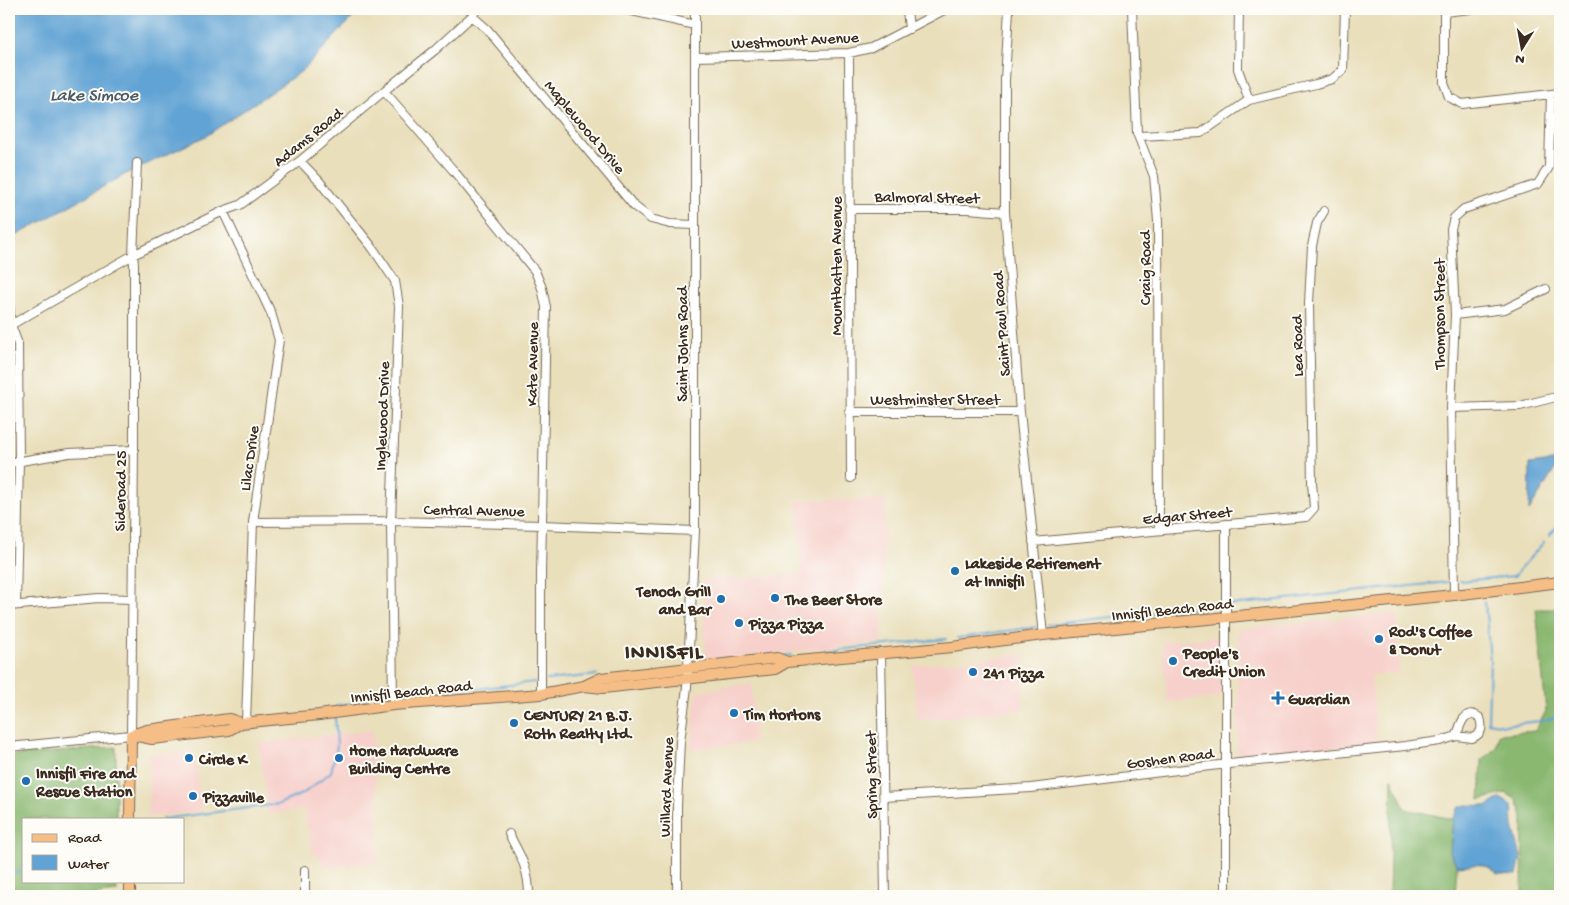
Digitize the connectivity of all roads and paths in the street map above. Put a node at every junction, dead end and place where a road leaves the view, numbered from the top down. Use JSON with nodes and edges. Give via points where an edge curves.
{"nodes":[{"id":1,"x":623,"y":9,"type":"edge"},
{"id":2,"x":696,"y":9,"type":"edge"},
{"id":3,"x":906,"y":9,"type":"edge"},
{"id":4,"x":946,"y":9,"type":"edge"},
{"id":5,"x":1010,"y":9,"type":"edge"},
{"id":6,"x":1132,"y":9,"type":"edge"},
{"id":7,"x":1239,"y":9,"type":"edge"},
{"id":8,"x":1345,"y":9,"type":"edge"},
{"id":9,"x":1470,"y":9,"type":"edge"},
{"id":10,"x":1444,"y":10,"type":"edge"},
{"id":11,"x":474,"y":12,"type":"edge"},
{"id":12,"x":695,"y":25,"type":"junction"},
{"id":13,"x":909,"y":29,"type":"junction"},
{"id":14,"x":849,"y":53,"type":"junction"},
{"id":15,"x":696,"y":57,"type":"junction"},
{"id":16,"x":384,"y":91,"type":"junction"},
{"id":17,"x":1560,"y":93,"type":"edge"},
{"id":18,"x":1551,"y":94,"type":"junction"},
{"id":19,"x":1249,"y":100,"type":"junction"},
{"id":20,"x":1139,"y":136,"type":"junction"},
{"id":21,"x":300,"y":161,"type":"junction"},
{"id":22,"x":137,"y":163,"type":"dead end"},
{"id":23,"x":849,"y":209,"type":"junction"},
{"id":24,"x":224,"y":211,"type":"junction"},
{"id":25,"x":1324,"y":211,"type":"dead end"},
{"id":26,"x":1005,"y":212,"type":"junction"},
{"id":27,"x":695,"y":225,"type":"junction"},
{"id":28,"x":133,"y":254,"type":"junction"},
{"id":29,"x":1546,"y":289,"type":"dead end"},
{"id":30,"x":9,"y":305,"type":"edge"},
{"id":31,"x":1455,"y":315,"type":"junction"},
{"id":32,"x":10,"y":326,"type":"edge"},
{"id":33,"x":1560,"y":396,"type":"edge"},
{"id":34,"x":1451,"y":408,"type":"junction"},
{"id":35,"x":850,"y":412,"type":"junction"},
{"id":36,"x":1020,"y":412,"type":"junction"},
{"id":37,"x":134,"y":450,"type":"junction"},
{"id":38,"x":19,"y":461,"type":"junction"},
{"id":39,"x":9,"y":463,"type":"edge"},
{"id":40,"x":851,"y":478,"type":"dead end"},
{"id":41,"x":1312,"y":482,"type":"joint"},
{"id":42,"x":391,"y":521,"type":"junction"},
{"id":43,"x":253,"y":522,"type":"junction"},
{"id":44,"x":1226,"y":524,"type":"junction"},
{"id":45,"x":542,"y":525,"type":"junction"},
{"id":46,"x":695,"y":530,"type":"junction"},
{"id":47,"x":1159,"y":530,"type":"junction"},
{"id":48,"x":1033,"y":542,"type":"junction"},
{"id":49,"x":1560,"y":582,"type":"edge"},
{"id":50,"x":1454,"y":595,"type":"junction"},
{"id":51,"x":132,"y":599,"type":"junction"},
{"id":52,"x":12,"y":605,"type":"edge"},
{"id":53,"x":1226,"y":618,"type":"junction"},
{"id":54,"x":1043,"y":635,"type":"junction"},
{"id":55,"x":881,"y":652,"type":"junction"},
{"id":56,"x":688,"y":673,"type":"junction"},
{"id":57,"x":541,"y":694,"type":"junction"},
{"id":58,"x":393,"y":706,"type":"junction"},
{"id":59,"x":244,"y":722,"type":"junction"},
{"id":60,"x":130,"y":735,"type":"junction"},
{"id":61,"x":1457,"y":736,"type":"dead end"},
{"id":62,"x":9,"y":747,"type":"edge"},
{"id":63,"x":1226,"y":764,"type":"junction"},
{"id":64,"x":884,"y":797,"type":"junction"},
{"id":65,"x":130,"y":818,"type":"edge"},
{"id":66,"x":509,"y":834,"type":"dead end"},
{"id":67,"x":305,"y":870,"type":"dead end"},
{"id":68,"x":130,"y":882,"type":"edge"},
{"id":69,"x":130,"y":896,"type":"edge"},
{"id":70,"x":305,"y":896,"type":"edge"},
{"id":71,"x":529,"y":896,"type":"edge"},
{"id":72,"x":676,"y":896,"type":"edge"},
{"id":73,"x":885,"y":896,"type":"edge"},
{"id":74,"x":1226,"y":896,"type":"edge"}],
"edges":[{"from":1,"to":12,"type":"street"},
{"from":2,"to":12,"type":"street","name":"Saint Johns Road"},
{"from":3,"to":13,"type":"street"},
{"from":4,"to":13,"type":"street","name":"Westmount Avenue"},
{"from":5,"to":26,"type":"street","name":"Saint Paul Road","via":[[1005,80]]},
{"from":6,"to":20,"type":"street","name":"Craig Road"},
{"from":7,"to":19,"type":"street","via":[[1238,69]]},
{"from":8,"to":19,"type":"street","via":[[1343,70],[1332,79]]},
{"from":9,"to":10,"type":"street"},
{"from":10,"to":18,"type":"street","via":[[1444,83],[1449,97],[1462,104]]},
{"from":11,"to":16,"type":"street","name":"Adams Road","via":[[435,50]]},
{"from":11,"to":27,"type":"street","name":"Maplewood Drive","via":[[634,206],[651,219]]},
{"from":12,"to":15,"type":"street","name":"Saint Johns Road"},
{"from":13,"to":14,"type":"street","name":"Westmount Avenue","via":[[871,48]]},
{"from":14,"to":15,"type":"street","name":"Westmount Avenue"},
{"from":14,"to":23,"type":"street","name":"Mountbatten Avenue"},
{"from":15,"to":27,"type":"street","name":"Saint Johns Road"},
{"from":16,"to":21,"type":"street","name":"Adams Road"},
{"from":16,"to":45,"type":"street","name":"Kate Avenue","via":[[454,170],[535,271],[542,288],[546,307]]},
{"from":17,"to":18,"type":"street"},
{"from":18,"to":31,"type":"street","name":"Thompson Street","via":[[1549,167],[1538,184],[1464,209],[1454,218],[1451,229]]},
{"from":19,"to":20,"type":"street","via":[[1201,133]]},
{"from":20,"to":47,"type":"street","name":"Craig Road","via":[[1154,176],[1158,221]]},
{"from":21,"to":24,"type":"street","name":"Adams Road","via":[[240,205]]},
{"from":21,"to":42,"type":"street","name":"Inglewood Drive","via":[[372,247],[395,281],[399,306]]},
{"from":22,"to":28,"type":"street","name":"Sideroad 25"},
{"from":23,"to":26,"type":"street","name":"Balmoral Street","via":[[968,208]]},
{"from":23,"to":35,"type":"street","name":"Mountbatten Avenue"},
{"from":24,"to":28,"type":"street","name":"Adams Road"},
{"from":24,"to":43,"type":"street","name":"Lilac Drive","via":[[271,313],[279,340]]},
{"from":25,"to":41,"type":"street","name":"Lea Road","via":[[1317,223],[1312,246],[1309,303]]},
{"from":26,"to":36,"type":"street","name":"Saint Paul Road"},
{"from":27,"to":46,"type":"street","name":"Saint Johns Road"},
{"from":28,"to":32,"type":"street","name":"Adams Road"},
{"from":28,"to":37,"type":"street","name":"Sideroad 25"},
{"from":29,"to":31,"type":"street","via":[[1505,309]]},
{"from":30,"to":32,"type":"street"},
{"from":31,"to":34,"type":"street","name":"Thompson Street"},
{"from":32,"to":38,"type":"street","via":[[18,344]]},
{"from":33,"to":34,"type":"street","via":[[1520,406]]},
{"from":34,"to":50,"type":"street","name":"Thompson Street"},
{"from":35,"to":36,"type":"street","name":"Westminster Street"},
{"from":35,"to":40,"type":"street","name":"Mountbatten Avenue"},
{"from":36,"to":48,"type":"street","name":"Saint Paul Road"},
{"from":37,"to":38,"type":"street","via":[[68,453]]},
{"from":37,"to":51,"type":"street","name":"Sideroad 25"},
{"from":38,"to":39,"type":"street"},
{"from":38,"to":52,"type":"street"},
{"from":41,"to":44,"type":"street","name":"Edgar Street","via":[[1314,508],[1306,517]]},
{"from":42,"to":43,"type":"street","name":"Central Avenue"},
{"from":42,"to":45,"type":"street","name":"Central Avenue"},
{"from":42,"to":58,"type":"street","name":"Inglewood Drive"},
{"from":43,"to":59,"type":"street","name":"Lilac Drive"},
{"from":44,"to":47,"type":"street","name":"Edgar Street"},
{"from":44,"to":53,"type":"street"},
{"from":45,"to":46,"type":"street","name":"Central Avenue"},
{"from":45,"to":57,"type":"street","name":"Kate Avenue"},
{"from":46,"to":56,"type":"street","name":"Saint Johns Road"},
{"from":47,"to":48,"type":"street","name":"Edgar Street"},
{"from":48,"to":54,"type":"street","name":"Saint Paul Road"},
{"from":49,"to":50,"type":"main road","name":"Innisfil Beach Road"},
{"from":50,"to":53,"type":"main road","name":"Innisfil Beach Road"},
{"from":51,"to":52,"type":"street","via":[[99,598]]},
{"from":51,"to":60,"type":"street","name":"Sideroad 25"},
{"from":53,"to":54,"type":"main road","name":"Innisfil Beach Road"},
{"from":53,"to":63,"type":"street"},
{"from":54,"to":55,"type":"main road","name":"Innisfil Beach Road"},
{"from":55,"to":56,"type":"main road","name":"Innisfil Beach Road","via":[[787,662],[777,658]]},
{"from":55,"to":64,"type":"street","name":"Spring Street"},
{"from":56,"to":57,"type":"main road","name":"Innisfil Beach Road","via":[[601,678],[584,686]]},
{"from":56,"to":72,"type":"street","name":"Willard Avenue","via":[[679,751]]},
{"from":57,"to":58,"type":"main road","name":"Innisfil Beach Road"},
{"from":58,"to":59,"type":"main road","name":"Innisfil Beach Road"},
{"from":59,"to":60,"type":"main road","name":"Innisfil Beach Road","via":[[229,730],[174,737],[152,739]]},
{"from":60,"to":62,"type":"street","name":"Innisfil Beach Road"},
{"from":60,"to":65,"type":"main road","name":"Sideroad 25"},
{"from":61,"to":63,"type":"street","name":"Goshen Road","via":[[1405,746]]},
{"from":63,"to":64,"type":"street","name":"Goshen Road","via":[[1031,788]]},
{"from":63,"to":74,"type":"street"},
{"from":64,"to":73,"type":"street","name":"Spring Street"},
{"from":66,"to":71,"type":"street","via":[[524,862]]},
{"from":67,"to":70,"type":"street"},
{"from":68,"to":69,"type":"main road"}]}
